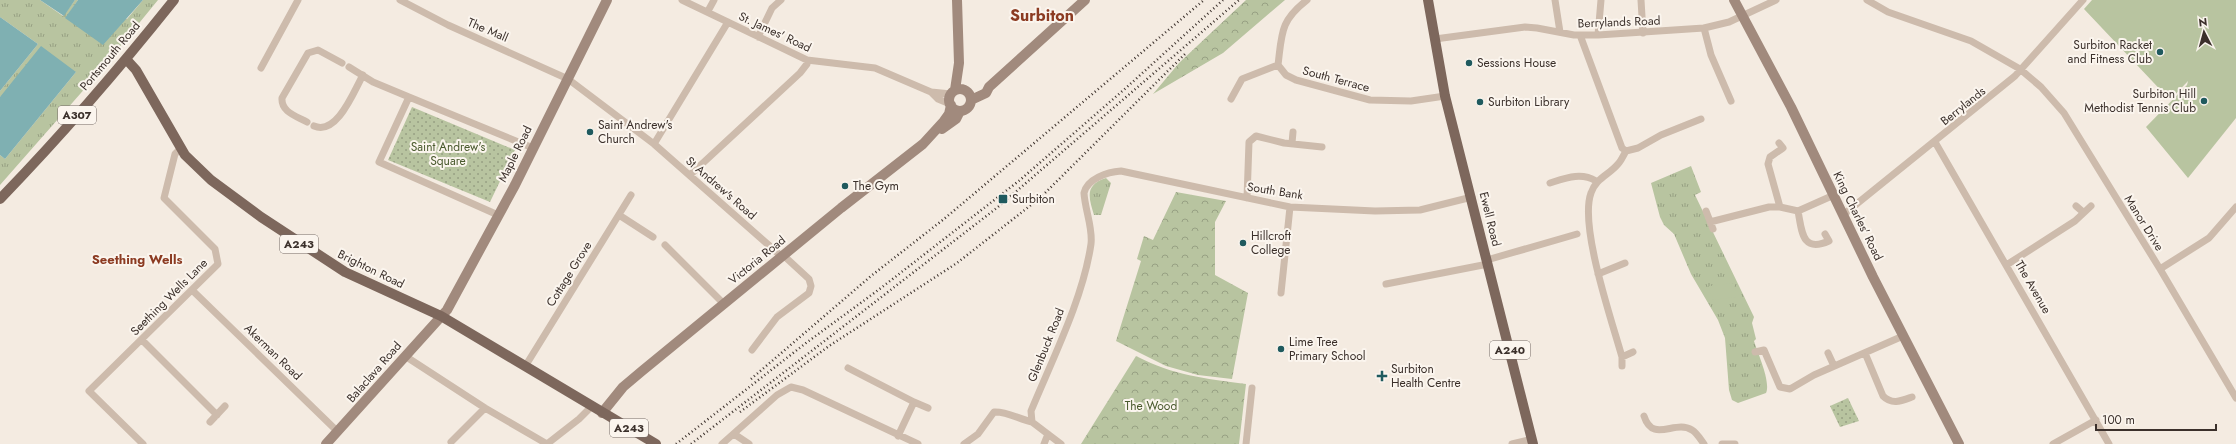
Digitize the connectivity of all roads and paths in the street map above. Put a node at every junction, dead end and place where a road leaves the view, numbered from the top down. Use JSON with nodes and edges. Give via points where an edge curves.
{"nodes":[{"id":1,"x":174,"y":0,"type":"edge"},
{"id":2,"x":298,"y":0,"type":"edge"},
{"id":3,"x":400,"y":0,"type":"edge"},
{"id":4,"x":607,"y":0,"type":"edge"},
{"id":5,"x":682,"y":0,"type":"edge"},
{"id":6,"x":714,"y":0,"type":"edge"},
{"id":7,"x":781,"y":0,"type":"edge"},
{"id":8,"x":956,"y":0,"type":"edge"},
{"id":9,"x":1085,"y":0,"type":"edge"},
{"id":10,"x":1308,"y":0,"type":"edge"},
{"id":11,"x":1428,"y":0,"type":"edge"},
{"id":12,"x":1555,"y":0,"type":"edge"},
{"id":13,"x":1601,"y":0,"type":"edge"},
{"id":14,"x":1641,"y":0,"type":"edge"},
{"id":15,"x":1734,"y":0,"type":"edge"},
{"id":16,"x":1776,"y":0,"type":"edge"},
{"id":17,"x":1866,"y":0,"type":"edge"},
{"id":18,"x":2083,"y":0,"type":"edge"},
{"id":19,"x":708,"y":11,"type":"junction"},
{"id":20,"x":1742,"y":16,"type":"junction"},
{"id":21,"x":728,"y":22,"type":"junction"},
{"id":22,"x":1704,"y":28,"type":"junction"},
{"id":23,"x":1560,"y":32,"type":"junction"},
{"id":24,"x":1643,"y":33,"type":"junction"},
{"id":25,"x":1580,"y":35,"type":"junction"},
{"id":26,"x":1598,"y":35,"type":"junction"},
{"id":27,"x":758,"y":37,"type":"junction"},
{"id":28,"x":1435,"y":39,"type":"junction"},
{"id":29,"x":126,"y":59,"type":"junction"},
{"id":30,"x":807,"y":60,"type":"junction"},
{"id":31,"x":342,"y":63,"type":"dead end"},
{"id":32,"x":1278,"y":65,"type":"junction"},
{"id":33,"x":349,"y":67,"type":"dead end"},
{"id":34,"x":261,"y":68,"type":"dead end"},
{"id":35,"x":2020,"y":70,"type":"junction"},
{"id":36,"x":363,"y":75,"type":"junction"},
{"id":37,"x":568,"y":79,"type":"junction"},
{"id":38,"x":1445,"y":96,"type":"junction"},
{"id":39,"x":409,"y":97,"type":"junction"},
{"id":40,"x":959,"y":97,"type":"junction"},
{"id":41,"x":1232,"y":99,"type":"dead end"},
{"id":42,"x":1731,"y":101,"type":"dead end"},
{"id":43,"x":960,"y":110,"type":"junction"},
{"id":44,"x":1701,"y":119,"type":"dead end"},
{"id":45,"x":306,"y":122,"type":"dead end"},
{"id":46,"x":314,"y":126,"type":"dead end"},
{"id":47,"x":1293,"y":132,"type":"dead end"},
{"id":48,"x":934,"y":133,"type":"junction"},
{"id":49,"x":1936,"y":142,"type":"junction"},
{"id":50,"x":1292,"y":143,"type":"junction"},
{"id":51,"x":654,"y":144,"type":"junction"},
{"id":52,"x":1322,"y":147,"type":"dead end"},
{"id":53,"x":181,"y":148,"type":"junction"},
{"id":54,"x":533,"y":148,"type":"junction"},
{"id":55,"x":1782,"y":148,"type":"dead end"},
{"id":56,"x":1626,"y":151,"type":"junction"},
{"id":57,"x":690,"y":175,"type":"junction"},
{"id":58,"x":1596,"y":181,"type":"junction"},
{"id":59,"x":1550,"y":182,"type":"dead end"},
{"id":60,"x":1084,"y":193,"type":"joint"},
{"id":61,"x":631,"y":194,"type":"dead end"},
{"id":62,"x":1834,"y":195,"type":"junction"},
{"id":63,"x":1472,"y":197,"type":"junction"},
{"id":64,"x":1247,"y":198,"type":"junction"},
{"id":65,"x":0,"y":199,"type":"edge"},
{"id":66,"x":2076,"y":206,"type":"dead end"},
{"id":67,"x":2091,"y":206,"type":"dead end"},
{"id":68,"x":1290,"y":207,"type":"junction"},
{"id":69,"x":1780,"y":207,"type":"junction"},
{"id":70,"x":2236,"y":207,"type":"edge"},
{"id":71,"x":1706,"y":211,"type":"dead end"},
{"id":72,"x":1798,"y":211,"type":"junction"},
{"id":73,"x":2083,"y":212,"type":"junction"},
{"id":74,"x":498,"y":215,"type":"junction"},
{"id":75,"x":619,"y":215,"type":"junction"},
{"id":76,"x":1843,"y":215,"type":"junction"},
{"id":77,"x":1577,"y":234,"type":"dead end"},
{"id":78,"x":1825,"y":234,"type":"dead end"},
{"id":79,"x":653,"y":237,"type":"dead end"},
{"id":80,"x":665,"y":245,"type":"dead end"},
{"id":81,"x":782,"y":256,"type":"junction"},
{"id":82,"x":1488,"y":262,"type":"junction"},
{"id":83,"x":1625,"y":263,"type":"dead end"},
{"id":84,"x":2008,"y":264,"type":"junction"},
{"id":85,"x":2160,"y":269,"type":"junction"},
{"id":86,"x":1598,"y":274,"type":"junction"},
{"id":87,"x":1386,"y":284,"type":"dead end"},
{"id":88,"x":192,"y":290,"type":"junction"},
{"id":89,"x":1281,"y":293,"type":"dead end"},
{"id":90,"x":724,"y":304,"type":"junction"},
{"id":91,"x":441,"y":316,"type":"junction"},
{"id":92,"x":1903,"y":336,"type":"junction"},
{"id":93,"x":142,"y":340,"type":"junction"},
{"id":94,"x":752,"y":350,"type":"dead end"},
{"id":95,"x":1633,"y":352,"type":"dead end"},
{"id":96,"x":1755,"y":352,"type":"dead end"},
{"id":97,"x":1828,"y":353,"type":"dead end"},
{"id":98,"x":1865,"y":353,"type":"junction"},
{"id":99,"x":405,"y":356,"type":"junction"},
{"id":100,"x":1622,"y":357,"type":"junction"},
{"id":101,"x":526,"y":365,"type":"junction"},
{"id":102,"x":1622,"y":366,"type":"dead end"},
{"id":103,"x":1834,"y":366,"type":"junction"},
{"id":104,"x":848,"y":368,"type":"dead end"},
{"id":105,"x":1252,"y":388,"type":"dead end"},
{"id":106,"x":2235,"y":395,"type":"edge"},
{"id":107,"x":1912,"y":397,"type":"dead end"},
{"id":108,"x":914,"y":402,"type":"junction"},
{"id":109,"x":225,"y":406,"type":"dead end"},
{"id":110,"x":591,"y":407,"type":"junction"},
{"id":111,"x":485,"y":408,"type":"junction"},
{"id":112,"x":928,"y":408,"type":"dead end"},
{"id":113,"x":602,"y":413,"type":"junction"},
{"id":114,"x":217,"y":415,"type":"junction"},
{"id":115,"x":1644,"y":416,"type":"dead end"},
{"id":116,"x":2096,"y":420,"type":"junction"},
{"id":117,"x":210,"y":422,"type":"dead end"},
{"id":118,"x":1032,"y":422,"type":"junction"},
{"id":119,"x":337,"y":431,"type":"junction"},
{"id":120,"x":734,"y":434,"type":"junction"},
{"id":121,"x":1048,"y":434,"type":"junction"},
{"id":122,"x":898,"y":436,"type":"junction"},
{"id":123,"x":451,"y":442,"type":"dead end"},
{"id":124,"x":1533,"y":442,"type":"edge"},
{"id":125,"x":143,"y":444,"type":"edge"},
{"id":126,"x":326,"y":444,"type":"edge"},
{"id":127,"x":547,"y":444,"type":"edge"},
{"id":128,"x":656,"y":444,"type":"edge"},
{"id":129,"x":722,"y":444,"type":"edge"},
{"id":130,"x":749,"y":444,"type":"edge"},
{"id":131,"x":918,"y":444,"type":"edge"},
{"id":132,"x":964,"y":444,"type":"edge"},
{"id":133,"x":1044,"y":444,"type":"edge"},
{"id":134,"x":1062,"y":444,"type":"edge"},
{"id":135,"x":1246,"y":444,"type":"edge"},
{"id":136,"x":1512,"y":444,"type":"edge"},
{"id":137,"x":1704,"y":444,"type":"edge"},
{"id":138,"x":1722,"y":444,"type":"edge"},
{"id":139,"x":1736,"y":444,"type":"edge"},
{"id":140,"x":1959,"y":444,"type":"edge"},
{"id":141,"x":2053,"y":444,"type":"edge"},
{"id":142,"x":2110,"y":444,"type":"edge"}],
"edges":[{"from":1,"to":29,"type":"main road","name":"Portsmouth Road","number":"A307"},
{"from":2,"to":34,"type":"street"},
{"from":3,"to":37,"type":"street","name":"The Mall","via":[[448,25]]},
{"from":4,"to":37,"type":"street","name":"Maple Road"},
{"from":5,"to":19,"type":"street","name":"St. James' Road"},
{"from":6,"to":19,"type":"street"},
{"from":7,"to":27,"type":"street","via":[[772,8]]},
{"from":8,"to":40,"type":"street"},
{"from":9,"to":40,"type":"street","name":"Victoria Road","via":[[989,87],[986,93]]},
{"from":10,"to":32,"type":"street","via":[[1293,11],[1282,29]]},
{"from":11,"to":28,"type":"main road","name":"Ewell Road","number":"A240"},
{"from":12,"to":23,"type":"street"},
{"from":13,"to":26,"type":"street"},
{"from":14,"to":24,"type":"street"},
{"from":15,"to":20,"type":"street","name":"King Charles' Road"},
{"from":16,"to":20,"type":"street","name":"Berrylands Road"},
{"from":17,"to":35,"type":"street","via":[[1888,12],[1971,41]]},
{"from":18,"to":35,"type":"street","name":"Berrylands"},
{"from":19,"to":21,"type":"street","name":"St. James' Road"},
{"from":20,"to":22,"type":"street","name":"Berrylands Road"},
{"from":20,"to":62,"type":"street","name":"King Charles' Road"},
{"from":21,"to":27,"type":"street","name":"St. James' Road"},
{"from":21,"to":51,"type":"street"},
{"from":22,"to":24,"type":"street","name":"Berrylands Road"},
{"from":22,"to":42,"type":"street","via":[[1711,55]]},
{"from":23,"to":25,"type":"street","name":"Berrylands Road"},
{"from":23,"to":28,"type":"street","name":"Berrylands Road","via":[[1525,27]]},
{"from":24,"to":26,"type":"street","name":"Berrylands Road"},
{"from":25,"to":26,"type":"street","name":"Berrylands Road"},
{"from":25,"to":56,"type":"street","via":[[1622,148]]},
{"from":27,"to":30,"type":"street","name":"St. James' Road"},
{"from":28,"to":38,"type":"main road","name":"Ewell Road","number":"A240"},
{"from":29,"to":53,"type":"main road","name":"Brighton Road","number":"A243","via":[[136,70]]},
{"from":29,"to":65,"type":"main road","name":"Portsmouth Road","number":"A307","via":[[45,152]]},
{"from":30,"to":40,"type":"street","name":"St. James' Road","via":[[875,68],[931,92],[938,99]]},
{"from":30,"to":57,"type":"street","via":[[800,73]]},
{"from":31,"to":45,"type":"street","via":[[318,50],[308,53],[282,98],[285,110]]},
{"from":32,"to":38,"type":"street","name":"South Terrace","via":[[1296,80],[1370,100],[1411,100]]},
{"from":32,"to":41,"type":"street","via":[[1242,79]]},
{"from":33,"to":36,"type":"street"},
{"from":35,"to":49,"type":"street","name":"Berrylands","via":[[1994,95],[1976,107]]},
{"from":35,"to":85,"type":"street","name":"Manor Drive","via":[[2041,87],[2064,113]]},
{"from":36,"to":39,"type":"street"},
{"from":36,"to":46,"type":"street","via":[[338,120],[326,128]]},
{"from":37,"to":51,"type":"street","name":"St Andrew's Road"},
{"from":37,"to":54,"type":"street","name":"Maple Road"},
{"from":38,"to":63,"type":"main road","name":"Ewell Road","number":"A240"},
{"from":39,"to":54,"type":"street"},
{"from":39,"to":74,"type":"street","via":[[379,162]]},
{"from":40,"to":43,"type":"street"},
{"from":40,"to":43,"type":"street","name":"Victoria Road","via":[[967,108]]},
{"from":40,"to":48,"type":"street","name":"Victoria Road"},
{"from":43,"to":48,"type":"street","name":"Victoria Road","via":[[956,118]]},
{"from":44,"to":56,"type":"street"},
{"from":47,"to":50,"type":"street"},
{"from":48,"to":81,"type":"street","name":"Victoria Road"},
{"from":49,"to":76,"type":"street","name":"Berrylands"},
{"from":49,"to":84,"type":"street","name":"The Avenue"},
{"from":50,"to":52,"type":"street"},
{"from":50,"to":64,"type":"street","via":[[1256,136],[1251,139]]},
{"from":51,"to":57,"type":"street","name":"St Andrew's Road"},
{"from":53,"to":88,"type":"street","name":"Seething Wells Lane","via":[[175,154],[164,198],[215,249],[218,264]]},
{"from":53,"to":91,"type":"main road","name":"Brighton Road","number":"A243","via":[[196,166],[221,188],[310,251],[345,272]]},
{"from":54,"to":74,"type":"street","name":"Maple Road"},
{"from":55,"to":69,"type":"street","via":[[1770,157],[1768,164]]},
{"from":56,"to":58,"type":"street","via":[[1617,165]]},
{"from":57,"to":81,"type":"street","name":"St Andrew's Road"},
{"from":58,"to":59,"type":"street","via":[[1588,176],[1576,176]]},
{"from":58,"to":86,"type":"street","via":[[1590,194],[1588,213]]},
{"from":60,"to":64,"type":"street","name":"South Bank","via":[[1090,182],[1112,172],[1121,171]]},
{"from":60,"to":118,"type":"street","name":"Glenbuck Road","via":[[1091,243],[1089,254],[1068,320],[1031,411]]},
{"from":61,"to":75,"type":"street","name":"Cottage Grove"},
{"from":62,"to":72,"type":"street"},
{"from":62,"to":76,"type":"street","name":"King Charles' Road"},
{"from":63,"to":68,"type":"street","name":"South Bank","via":[[1420,210],[1375,211]]},
{"from":63,"to":82,"type":"main road","name":"Ewell Road","number":"A240"},
{"from":64,"to":68,"type":"street","name":"South Bank"},
{"from":66,"to":73,"type":"street"},
{"from":67,"to":73,"type":"street"},
{"from":68,"to":89,"type":"street"},
{"from":69,"to":71,"type":"street","via":[[1737,214],[1712,225]]},
{"from":69,"to":72,"type":"street"},
{"from":70,"to":85,"type":"street","via":[[2209,238]]},
{"from":72,"to":78,"type":"street","via":[[1803,237],[1810,244],[1818,246],[1830,243]]},
{"from":73,"to":84,"type":"street","via":[[2075,221]]},
{"from":74,"to":91,"type":"street","name":"Maple Road","via":[[447,310]]},
{"from":75,"to":79,"type":"street"},
{"from":75,"to":101,"type":"street","name":"Cottage Grove"},
{"from":76,"to":92,"type":"street","name":"King Charles' Road"},
{"from":77,"to":82,"type":"street"},
{"from":80,"to":90,"type":"street"},
{"from":81,"to":90,"type":"street","name":"Victoria Road"},
{"from":81,"to":94,"type":"street","name":"St Andrew's Road","via":[[809,279],[809,293],[777,318]]},
{"from":82,"to":87,"type":"street"},
{"from":82,"to":124,"type":"main road","name":"Ewell Road","number":"A240"},
{"from":83,"to":86,"type":"street"},
{"from":84,"to":116,"type":"street","name":"The Avenue"},
{"from":85,"to":106,"type":"street","name":"Manor Drive"},
{"from":86,"to":100,"type":"street"},
{"from":88,"to":93,"type":"street","name":"Seething Wells Lane"},
{"from":88,"to":119,"type":"street","name":"Akerman Road"},
{"from":90,"to":113,"type":"street","name":"Victoria Road","via":[[632,379]]},
{"from":91,"to":99,"type":"street","name":"Balaclava Road"},
{"from":91,"to":101,"type":"main road","name":"Brighton Road","number":"A243"},
{"from":92,"to":98,"type":"street"},
{"from":92,"to":140,"type":"street","name":"King Charles' Road"},
{"from":93,"to":114,"type":"street"},
{"from":93,"to":125,"type":"street","name":"Seething Wells Lane","via":[[89,391]]},
{"from":95,"to":100,"type":"street"},
{"from":96,"to":103,"type":"street","via":[[1764,350],[1780,386],[1790,389]]},
{"from":97,"to":103,"type":"street"},
{"from":98,"to":103,"type":"street"},
{"from":98,"to":107,"type":"street","via":[[1883,396],[1894,402]]},
{"from":99,"to":111,"type":"street"},
{"from":99,"to":119,"type":"street","name":"Balaclava Road"},
{"from":100,"to":102,"type":"street"},
{"from":101,"to":110,"type":"main road","name":"Brighton Road","number":"A243"},
{"from":104,"to":108,"type":"street","via":[[861,371]]},
{"from":105,"to":135,"type":"street"},
{"from":108,"to":112,"type":"street"},
{"from":108,"to":122,"type":"street"},
{"from":109,"to":114,"type":"street"},
{"from":110,"to":113,"type":"main road","name":"Brighton Road","number":"A243"},
{"from":110,"to":127,"type":"street"},
{"from":111,"to":123,"type":"street"},
{"from":111,"to":127,"type":"street"},
{"from":113,"to":128,"type":"main road","name":"Brighton Road","number":"A243"},
{"from":114,"to":117,"type":"street"},
{"from":115,"to":137,"type":"street","via":[[1648,429],[1655,434],[1685,428],[1692,430]]},
{"from":116,"to":141,"type":"street"},
{"from":116,"to":142,"type":"street","name":"The Avenue"},
{"from":118,"to":121,"type":"street"},
{"from":118,"to":132,"type":"street","via":[[994,412],[978,434]]},
{"from":119,"to":126,"type":"street","name":"Balaclava Road"},
{"from":120,"to":122,"type":"street","via":[[778,395],[791,387],[803,390]]},
{"from":120,"to":129,"type":"street"},
{"from":120,"to":130,"type":"street"},
{"from":121,"to":133,"type":"street"},
{"from":121,"to":134,"type":"street"},
{"from":122,"to":131,"type":"street"},
{"from":124,"to":136,"type":"street"},
{"from":138,"to":139,"type":"street"}]}
